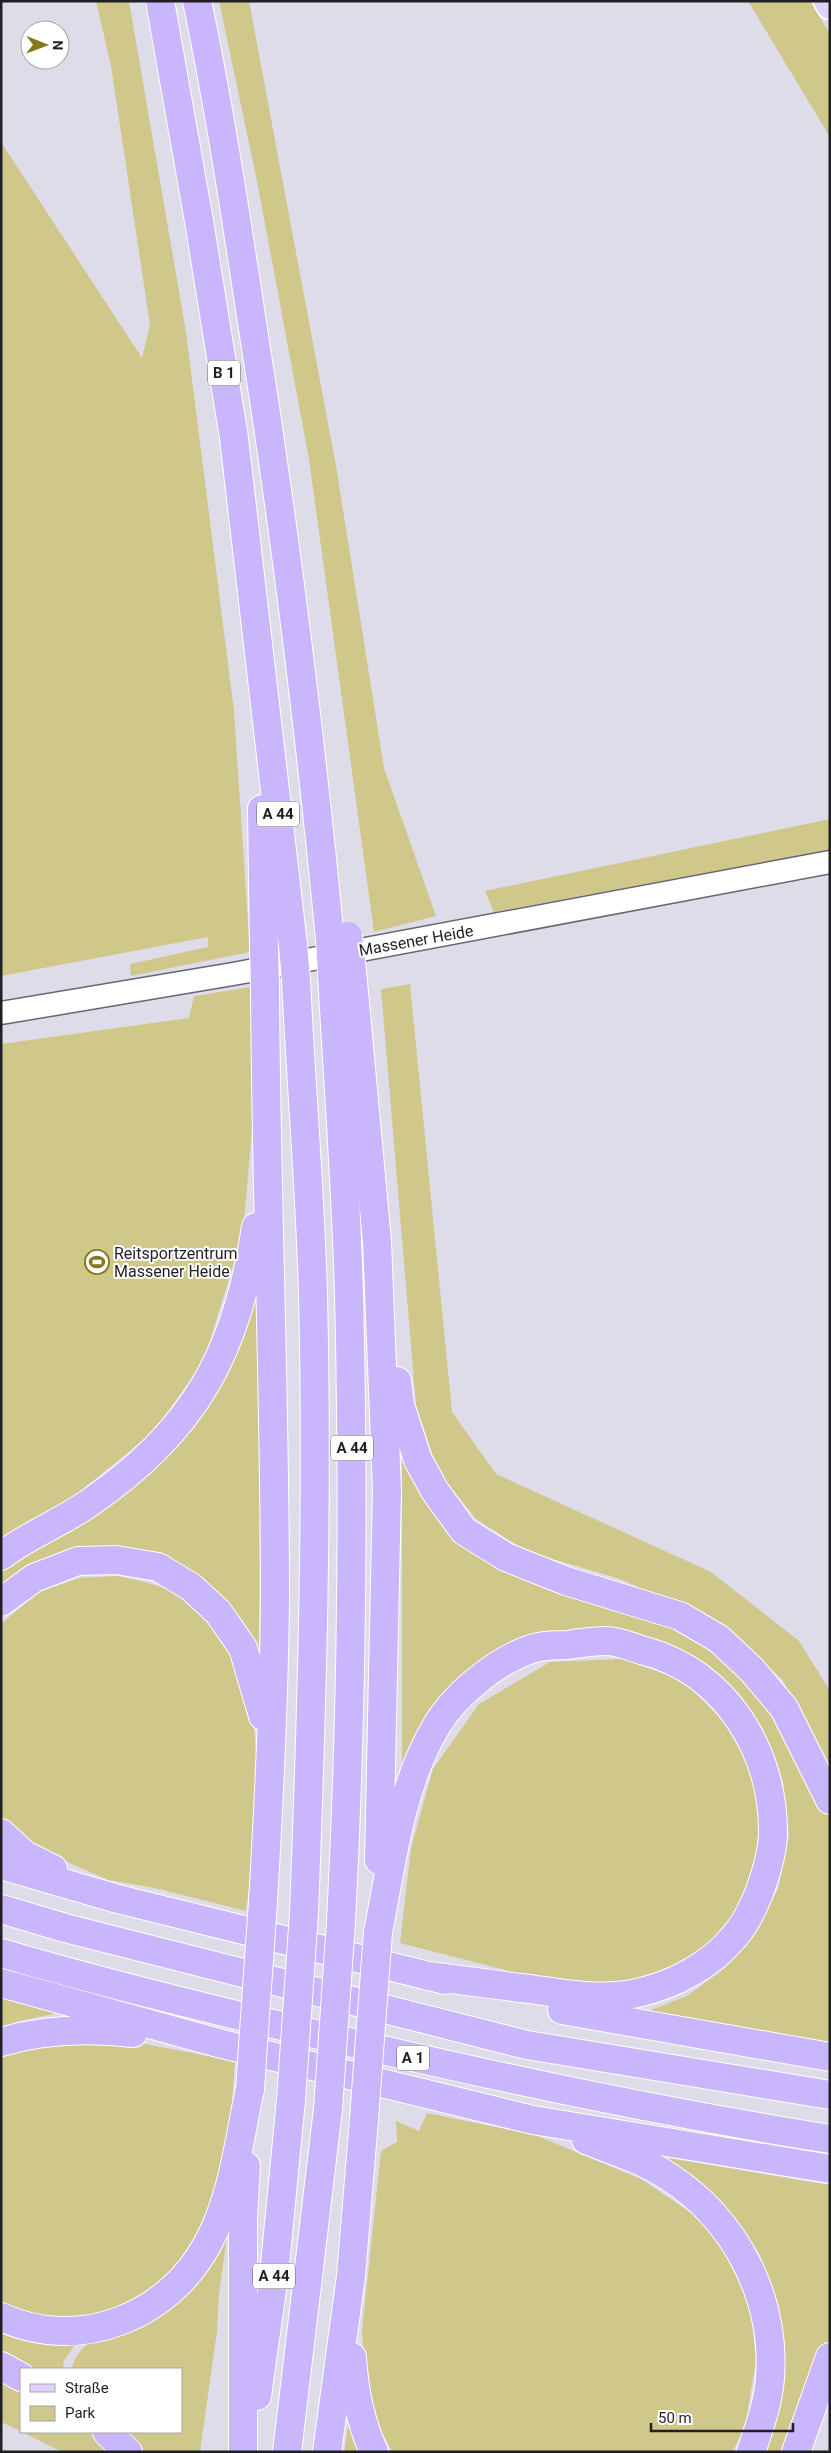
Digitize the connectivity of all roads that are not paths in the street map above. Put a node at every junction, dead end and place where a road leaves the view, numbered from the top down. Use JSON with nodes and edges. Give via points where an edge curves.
{"nodes":[{"id":1,"x":160,"y":1,"type":"edge"},
{"id":2,"x":197,"y":1,"type":"edge"},
{"id":3,"x":827,"y":1,"type":"edge"},
{"id":4,"x":830,"y":6,"type":"edge"},
{"id":5,"x":264,"y":683,"type":"junction"},
{"id":6,"x":317,"y":798,"type":"joint"},
{"id":7,"x":830,"y":862,"type":"edge"},
{"id":8,"x":342,"y":973,"type":"junction"},
{"id":9,"x":1,"y":1013,"type":"edge"},
{"id":10,"x":266,"y":1161,"type":"junction"},
{"id":11,"x":377,"y":1241,"type":"junction"},
{"id":12,"x":1,"y":1556,"type":"edge"},
{"id":13,"x":1,"y":1602,"type":"edge"},
{"id":14,"x":270,"y":1793,"type":"junction"},
{"id":15,"x":830,"y":1800,"type":"edge"},
{"id":16,"x":1,"y":1833,"type":"edge"},
{"id":17,"x":1,"y":1865,"type":"edge"},
{"id":18,"x":118,"y":1899,"type":"junction"},
{"id":19,"x":1,"y":1909,"type":"edge"},
{"id":20,"x":378,"y":1932,"type":"junction"},
{"id":21,"x":1,"y":1953,"type":"edge"},
{"id":22,"x":428,"y":1976,"type":"junction"},
{"id":23,"x":1,"y":1983,"type":"edge"},
{"id":24,"x":1,"y":2042,"type":"edge"},
{"id":25,"x":222,"y":2044,"type":"junction"},
{"id":26,"x":830,"y":2057,"type":"edge"},
{"id":27,"x":250,"y":2089,"type":"junction"},
{"id":28,"x":830,"y":2095,"type":"edge"},
{"id":29,"x":533,"y":2120,"type":"junction"},
{"id":30,"x":830,"y":2139,"type":"edge"},
{"id":31,"x":830,"y":2169,"type":"edge"},
{"id":32,"x":351,"y":2276,"type":"junction"},
{"id":33,"x":1,"y":2318,"type":"edge"},
{"id":34,"x":830,"y":2356,"type":"edge"},
{"id":35,"x":1,"y":2366,"type":"edge"},
{"id":36,"x":20,"y":2376,"type":"edge"},
{"id":37,"x":108,"y":2433,"type":"edge"},
{"id":38,"x":128,"y":2452,"type":"edge"},
{"id":39,"x":243,"y":2452,"type":"edge"},
{"id":40,"x":250,"y":2452,"type":"edge"},
{"id":41,"x":287,"y":2452,"type":"edge"},
{"id":42,"x":327,"y":2452,"type":"edge"},
{"id":43,"x":374,"y":2452,"type":"edge"},
{"id":44,"x":750,"y":2452,"type":"edge"},
{"id":45,"x":796,"y":2452,"type":"edge"}],
"edges":[{"from":1,"to":5,"type":"highway","number":"B 1","via":[[234,438]]},
{"from":2,"to":6,"type":"highway","number":"B 1","via":[[280,497]]},
{"from":3,"to":4,"type":"main road"},
{"from":5,"to":10,"type":"highway","bridge":true,"via":[[262,807]]},
{"from":5,"to":40,"type":"highway","number":"A 44","bridge":true,"via":[[296,980],[313,1292],[314,1486],[312,1689],[304,1913],[274,2275]]},
{"from":6,"to":8,"type":"highway","number":"A 44","bridge":true},
{"from":7,"to":9,"type":"street","name":"Massener Heide","via":[[233,974]]},
{"from":8,"to":11,"type":"highway"},
{"from":8,"to":41,"type":"highway","number":"A 44","bridge":true,"via":[[353,1486],[350,1689],[341,1922],[328,2109]]},
{"from":10,"to":12,"type":"highway","via":[[250,1264],[234,1323],[211,1378],[179,1425],[132,1472],[88,1504]]},
{"from":10,"to":14,"type":"highway","via":[[274,1589]]},
{"from":11,"to":15,"type":"highway","via":[[400,1405],[418,1460],[464,1532],[506,1557],[566,1581],[680,1616],[719,1639],[751,1669],[784,1708]]},
{"from":11,"to":20,"type":"highway","via":[[387,1490]]},
{"from":13,"to":14,"type":"highway","via":[[34,1578],[78,1561],[116,1560],[158,1567],[191,1587],[218,1612],[243,1648],[263,1709]]},
{"from":14,"to":27,"type":"highway","bridge":true},
{"from":16,"to":18,"type":"highway","via":[[25,1855]]},
{"from":17,"to":18,"type":"highway"},
{"from":18,"to":22,"type":"highway"},
{"from":19,"to":28,"type":"highway","via":[[527,2045]]},
{"from":20,"to":22,"type":"highway","via":[[398,1830],[424,1750],[437,1724],[455,1700],[499,1665],[538,1647],[610,1641],[669,1657],[729,1702],[753,1740],[768,1789],[773,1834],[766,1873],[754,1906],[735,1937],[682,1978],[636,1993],[591,1998]]},
{"from":20,"to":32,"type":"highway","bridge":true},
{"from":21,"to":30,"type":"highway","number":"A 1","via":[[157,1996],[440,2064],[584,2096]]},
{"from":22,"to":26,"type":"highway","via":[[540,2006]]},
{"from":23,"to":25,"type":"highway"},
{"from":24,"to":25,"type":"highway","via":[[63,2030],[102,2029]]},
{"from":25,"to":29,"type":"highway"},
{"from":27,"to":33,"type":"highway","via":[[232,2171],[208,2243],[185,2275],[158,2303],[101,2327],[64,2333]]},
{"from":27,"to":39,"type":"highway","via":[[243,2217]]},
{"from":29,"to":31,"type":"highway"},
{"from":29,"to":44,"type":"highway","via":[[642,2162],[669,2176],[699,2199],[728,2230],[751,2270],[769,2337],[770,2378],[764,2416]]},
{"from":32,"to":42,"type":"highway"},
{"from":32,"to":43,"type":"highway","via":[[351,2350],[355,2394],[364,2430]]},
{"from":34,"to":45,"type":"highway"},
{"from":35,"to":36,"type":"highway"},
{"from":37,"to":38,"type":"highway"}]}
